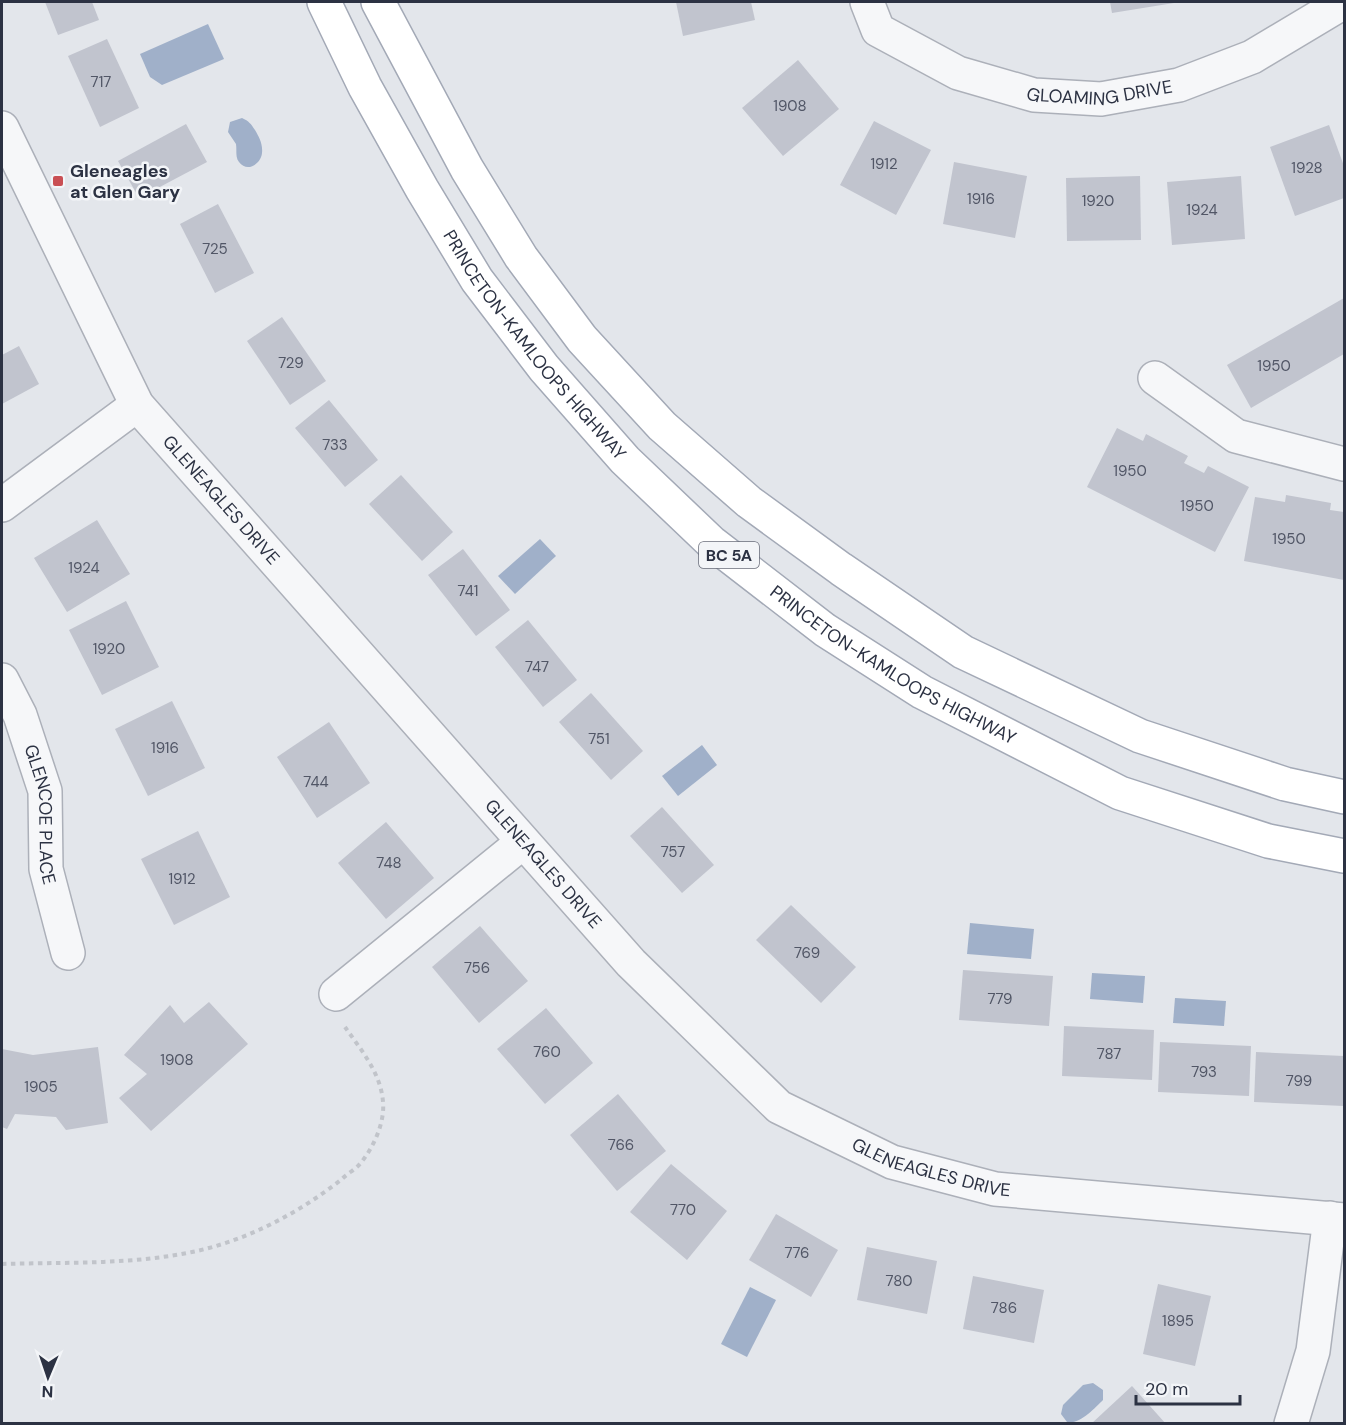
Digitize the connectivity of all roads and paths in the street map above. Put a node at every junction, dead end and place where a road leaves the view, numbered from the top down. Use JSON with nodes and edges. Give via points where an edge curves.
{"nodes":[{"id":1,"x":324,"y":2,"type":"edge"},
{"id":2,"x":378,"y":2,"type":"edge"},
{"id":3,"x":867,"y":2,"type":"edge"},
{"id":4,"x":1344,"y":2,"type":"edge"},
{"id":5,"x":2,"y":129,"type":"edge"},
{"id":6,"x":1155,"y":378,"type":"dead end"},
{"id":7,"x":137,"y":405,"type":"junction"},
{"id":8,"x":1344,"y":464,"type":"edge"},
{"id":9,"x":2,"y":505,"type":"edge"},
{"id":10,"x":2,"y":680,"type":"edge"},
{"id":11,"x":1344,"y":797,"type":"edge"},
{"id":12,"x":523,"y":842,"type":"junction"},
{"id":13,"x":1344,"y":856,"type":"edge"},
{"id":14,"x":68,"y":953,"type":"dead end"},
{"id":15,"x":336,"y":994,"type":"joint"},
{"id":16,"x":1337,"y":1219,"type":"edge"},
{"id":17,"x":2,"y":1264,"type":"edge"},
{"id":18,"x":1291,"y":1424,"type":"edge"}],
"edges":[{"from":1,"to":13,"type":"main road","name":"PRINCETON-KAMLOOPS HIGHWAY","number":"BC 5A","via":[[365,87],[477,280],[544,368],[625,460],[711,542],[825,630],[922,692],[1120,793],[1268,841]]},
{"from":2,"to":11,"type":"main road","number":"BC 5A","via":[[467,169],[521,257],[582,339],[662,426],[749,502],[963,652],[1140,736],[1285,784]]},
{"from":3,"to":4,"type":"street","name":"GLOAMING DRIVE","via":[[878,30],[958,73],[1034,94],[1101,99],[1179,85],[1252,57]]},
{"from":5,"to":7,"type":"street","name":"GLENEAGLES DRIVE"},
{"from":6,"to":8,"type":"street","via":[[1236,436]]},
{"from":7,"to":9,"type":"street"},
{"from":7,"to":12,"type":"street","name":"GLENEAGLES DRIVE"},
{"from":10,"to":14,"type":"street","name":"GLENCOE PLACE","via":[[20,715],[45,791],[46,869]]},
{"from":12,"to":15,"type":"street"},
{"from":12,"to":16,"type":"street","name":"GLENEAGLES DRIVE","via":[[631,963],[779,1107],[892,1162],[995,1189]]},
{"from":15,"to":17,"type":"path","via":[[332,1008],[381,1083],[384,1105],[372,1146],[359,1165],[321,1195],[280,1219],[237,1239],[192,1252],[133,1259]]},
{"from":16,"to":18,"type":"street","via":[[1313,1351]]}]}
